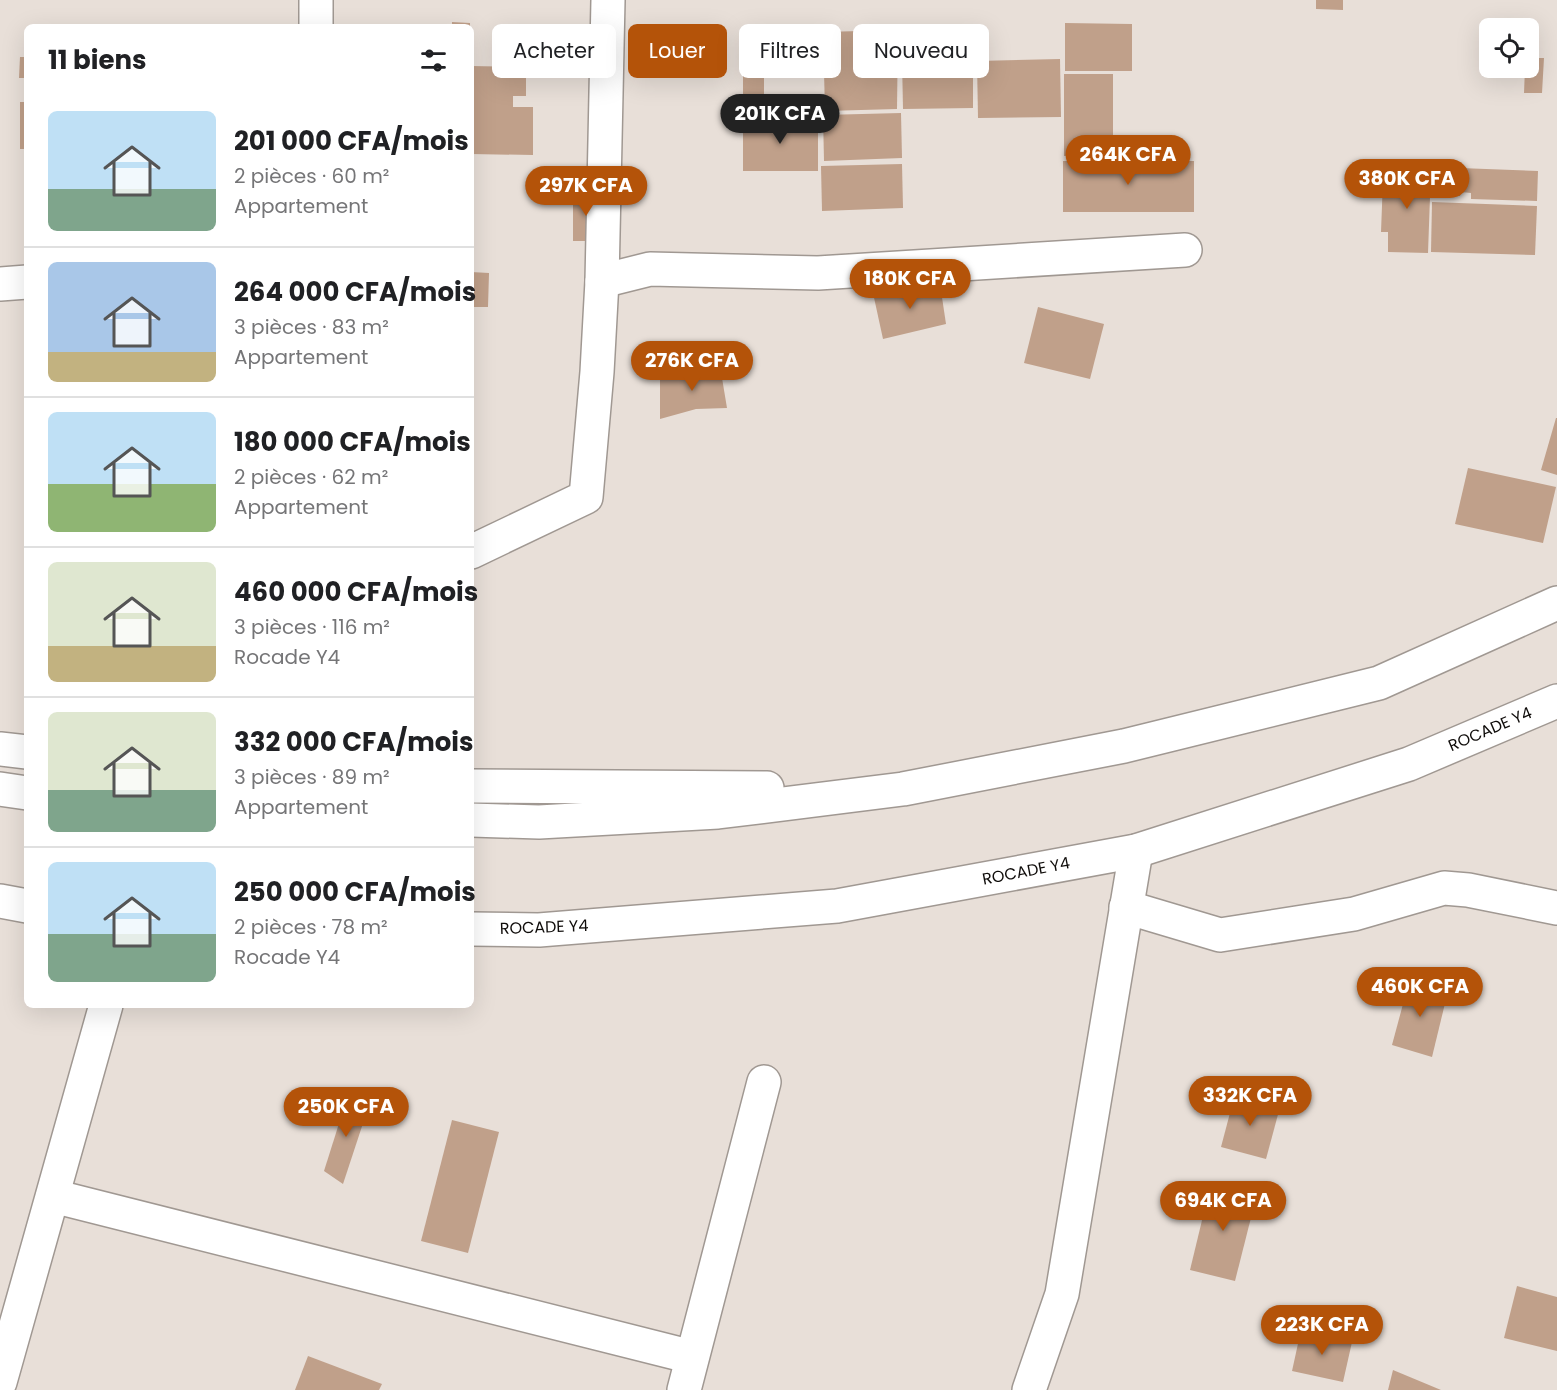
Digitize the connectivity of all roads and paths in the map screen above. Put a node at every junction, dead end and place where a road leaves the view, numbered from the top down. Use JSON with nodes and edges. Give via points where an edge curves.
{"nodes":[{"id":1,"x":316,"y":0,"type":"edge"},
{"id":2,"x":608,"y":0,"type":"edge"},
{"id":3,"x":316,"y":24,"type":"edge"},
{"id":4,"x":1185,"y":250,"type":"dead end"},
{"id":5,"x":602,"y":281,"type":"junction"},
{"id":6,"x":24,"y":282,"type":"edge"},
{"id":7,"x":0,"y":284,"type":"edge"},
{"id":8,"x":474,"y":551,"type":"edge"},
{"id":9,"x":1557,"y":603,"type":"edge"},
{"id":10,"x":1557,"y":701,"type":"edge"},
{"id":11,"x":0,"y":749,"type":"edge"},
{"id":12,"x":24,"y":752,"type":"edge"},
{"id":13,"x":474,"y":786,"type":"edge"},
{"id":14,"x":0,"y":789,"type":"edge"},
{"id":15,"x":903,"y":789,"type":"junction"},
{"id":16,"x":24,"y":793,"type":"edge"},
{"id":17,"x":474,"y":820,"type":"edge"},
{"id":18,"x":1136,"y":851,"type":"junction"},
{"id":19,"x":0,"y":901,"type":"edge"},
{"id":20,"x":24,"y":905,"type":"edge"},
{"id":21,"x":1126,"y":907,"type":"junction"},
{"id":22,"x":1557,"y":908,"type":"edge"},
{"id":23,"x":0,"y":923,"type":"edge"},
{"id":24,"x":24,"y":923,"type":"edge"},
{"id":25,"x":474,"y":929,"type":"edge"},
{"id":26,"x":105,"y":1008,"type":"edge"},
{"id":27,"x":764,"y":1082,"type":"dead end"},
{"id":28,"x":53,"y":1196,"type":"junction"},
{"id":29,"x":692,"y":1357,"type":"junction"},
{"id":30,"x":0,"y":1382,"type":"edge"},
{"id":31,"x":684,"y":1390,"type":"edge"},
{"id":32,"x":1029,"y":1390,"type":"edge"}],
"edges":[{"from":1,"to":3,"type":"main road"},
{"from":2,"to":5,"type":"main road"},
{"from":4,"to":5,"type":"main road","via":[[818,273],[650,269]]},
{"from":5,"to":8,"type":"main road","via":[[586,496]]},
{"from":6,"to":7,"type":"main road"},
{"from":9,"to":15,"type":"main road","via":[[1379,683],[1125,746]]},
{"from":10,"to":18,"type":"main road","name":"ROCADE Y4","via":[[1408,764]]},
{"from":11,"to":12,"type":"main road"},
{"from":13,"to":15,"type":"main road"},
{"from":14,"to":16,"type":"main road"},
{"from":15,"to":17,"type":"main road","via":[[718,812],[539,822]]},
{"from":18,"to":21,"type":"main road"},
{"from":18,"to":25,"type":"main road","name":"ROCADE Y4","via":[[837,906],[539,930]]},
{"from":19,"to":20,"type":"main road"},
{"from":21,"to":22,"type":"main road","via":[[1220,935],[1354,915],[1444,888]]},
{"from":21,"to":32,"type":"main road","via":[[1062,1294]]},
{"from":23,"to":24,"type":"main road"},
{"from":26,"to":28,"type":"main road"},
{"from":27,"to":29,"type":"main road"},
{"from":28,"to":29,"type":"main road"},
{"from":28,"to":30,"type":"main road"},
{"from":29,"to":31,"type":"main road"}]}
